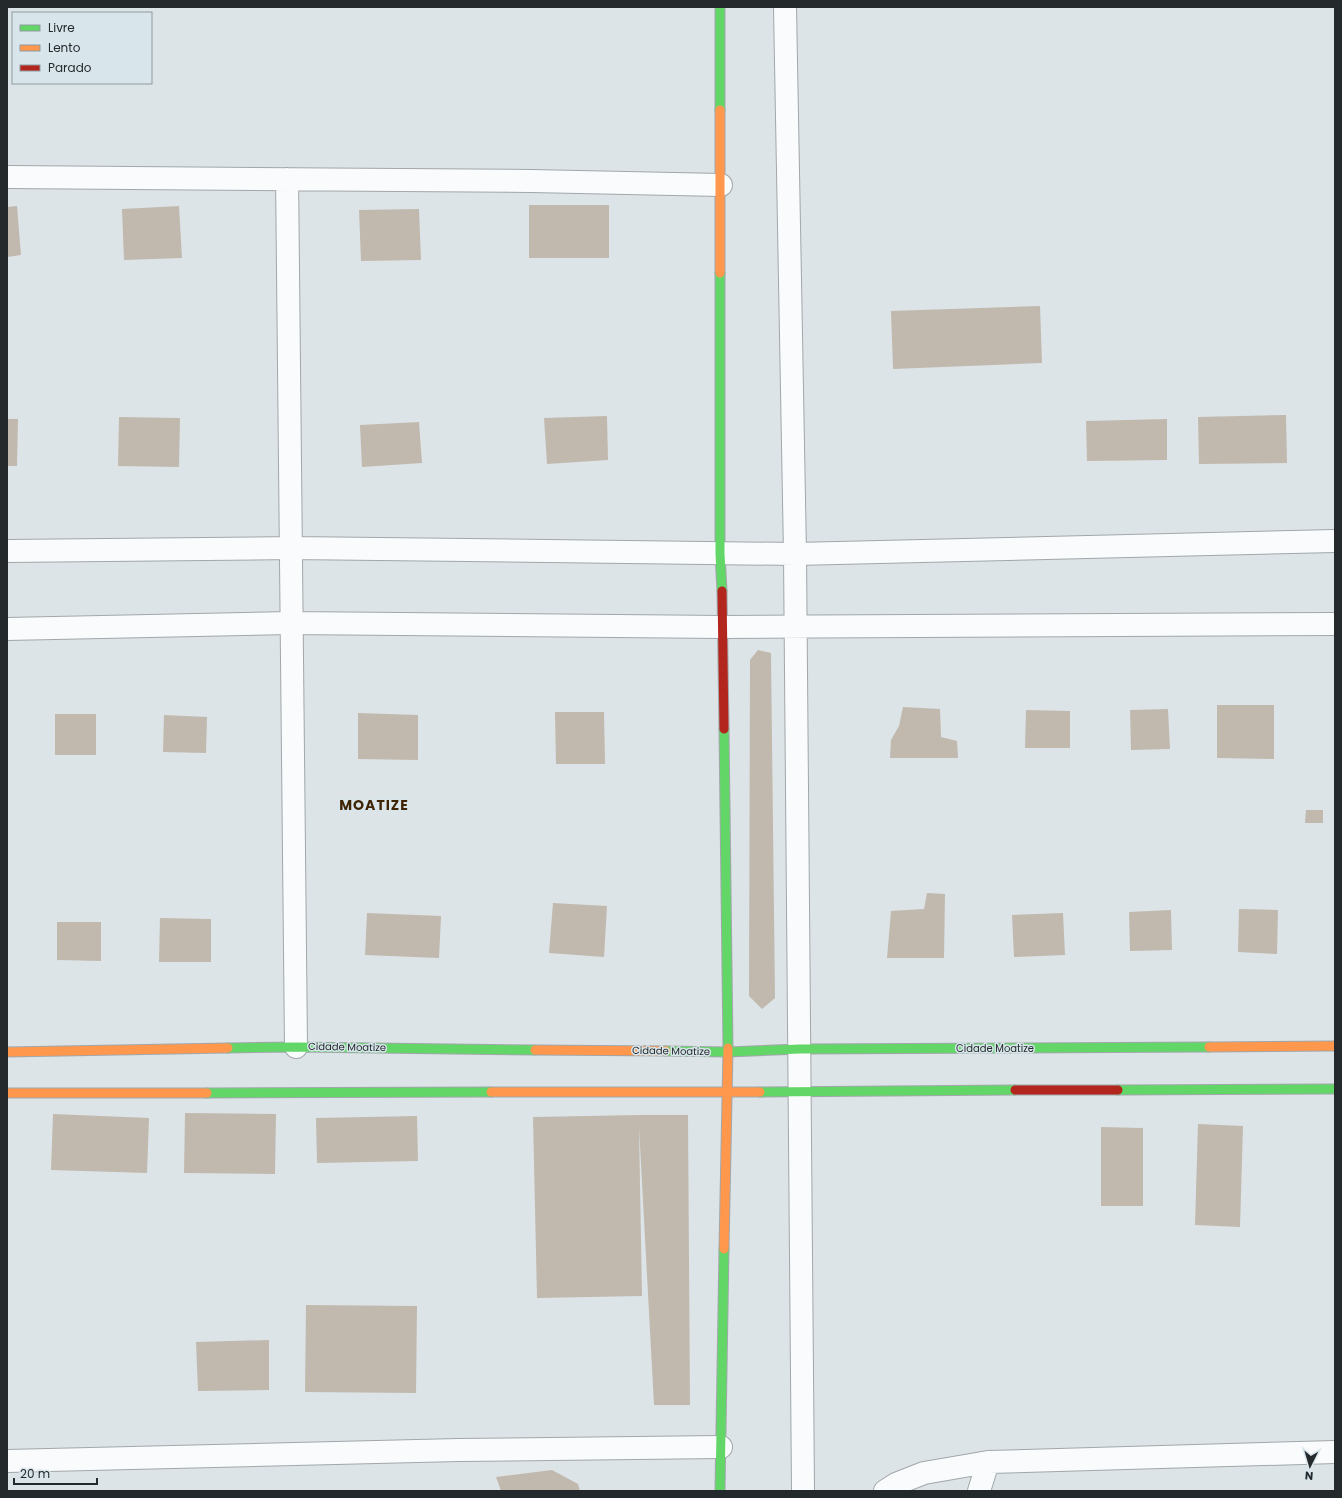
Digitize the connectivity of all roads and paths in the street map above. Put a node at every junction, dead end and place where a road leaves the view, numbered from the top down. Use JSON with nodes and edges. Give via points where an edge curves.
{"nodes":[{"id":1,"x":720,"y":7,"type":"edge"},
{"id":2,"x":785,"y":7,"type":"edge"},
{"id":3,"x":7,"y":177,"type":"edge"},
{"id":4,"x":287,"y":178,"type":"junction"},
{"id":5,"x":721,"y":185,"type":"junction"},
{"id":6,"x":1335,"y":540,"type":"edge"},
{"id":7,"x":292,"y":548,"type":"junction"},
{"id":8,"x":7,"y":550,"type":"edge"},
{"id":9,"x":720,"y":554,"type":"junction"},
{"id":10,"x":795,"y":554,"type":"junction"},
{"id":11,"x":291,"y":623,"type":"junction"},
{"id":12,"x":1335,"y":624,"type":"edge"},
{"id":13,"x":795,"y":626,"type":"junction"},
{"id":14,"x":723,"y":627,"type":"junction"},
{"id":15,"x":7,"y":629,"type":"edge"},
{"id":16,"x":1335,"y":1046,"type":"edge"},
{"id":17,"x":296,"y":1047,"type":"junction"},
{"id":18,"x":800,"y":1049,"type":"junction"},
{"id":19,"x":7,"y":1052,"type":"edge"},
{"id":20,"x":728,"y":1052,"type":"junction"},
{"id":21,"x":1335,"y":1090,"type":"edge"},
{"id":22,"x":799,"y":1091,"type":"junction"},
{"id":23,"x":7,"y":1092,"type":"edge"},
{"id":24,"x":726,"y":1092,"type":"junction"},
{"id":25,"x":721,"y":1447,"type":"junction"},
{"id":26,"x":1335,"y":1452,"type":"edge"},
{"id":27,"x":7,"y":1461,"type":"edge"},
{"id":28,"x":988,"y":1462,"type":"junction"},
{"id":29,"x":720,"y":1491,"type":"edge"},
{"id":30,"x":803,"y":1491,"type":"edge"},
{"id":31,"x":885,"y":1491,"type":"edge"},
{"id":32,"x":979,"y":1491,"type":"edge"}],
"edges":[{"from":1,"to":5,"type":"main road"},
{"from":2,"to":10,"type":"street"},
{"from":3,"to":4,"type":"street"},
{"from":4,"to":5,"type":"street"},
{"from":4,"to":7,"type":"street"},
{"from":5,"to":9,"type":"main road"},
{"from":6,"to":10,"type":"street"},
{"from":7,"to":8,"type":"street"},
{"from":7,"to":9,"type":"street"},
{"from":7,"to":11,"type":"street"},
{"from":9,"to":10,"type":"street"},
{"from":9,"to":14,"type":"main road"},
{"from":10,"to":13,"type":"street"},
{"from":11,"to":14,"type":"street"},
{"from":11,"to":15,"type":"street"},
{"from":11,"to":17,"type":"street"},
{"from":12,"to":13,"type":"street"},
{"from":13,"to":14,"type":"street"},
{"from":13,"to":18,"type":"street"},
{"from":14,"to":20,"type":"main road"},
{"from":16,"to":18,"type":"main road","name":"Cidade Moatize"},
{"from":17,"to":19,"type":"main road","name":"Cidade Moatize"},
{"from":17,"to":20,"type":"main road","name":"Cidade Moatize"},
{"from":18,"to":20,"type":"main road","name":"Cidade Moatize"},
{"from":18,"to":22,"type":"street"},
{"from":20,"to":24,"type":"main road"},
{"from":21,"to":22,"type":"main road"},
{"from":22,"to":24,"type":"main road"},
{"from":22,"to":30,"type":"street"},
{"from":23,"to":24,"type":"main road"},
{"from":24,"to":25,"type":"main road"},
{"from":25,"to":27,"type":"street","via":[[458,1450]]},
{"from":25,"to":29,"type":"main road"},
{"from":26,"to":28,"type":"street"},
{"from":28,"to":31,"type":"street","via":[[924,1473]]},
{"from":28,"to":32,"type":"street"}]}
